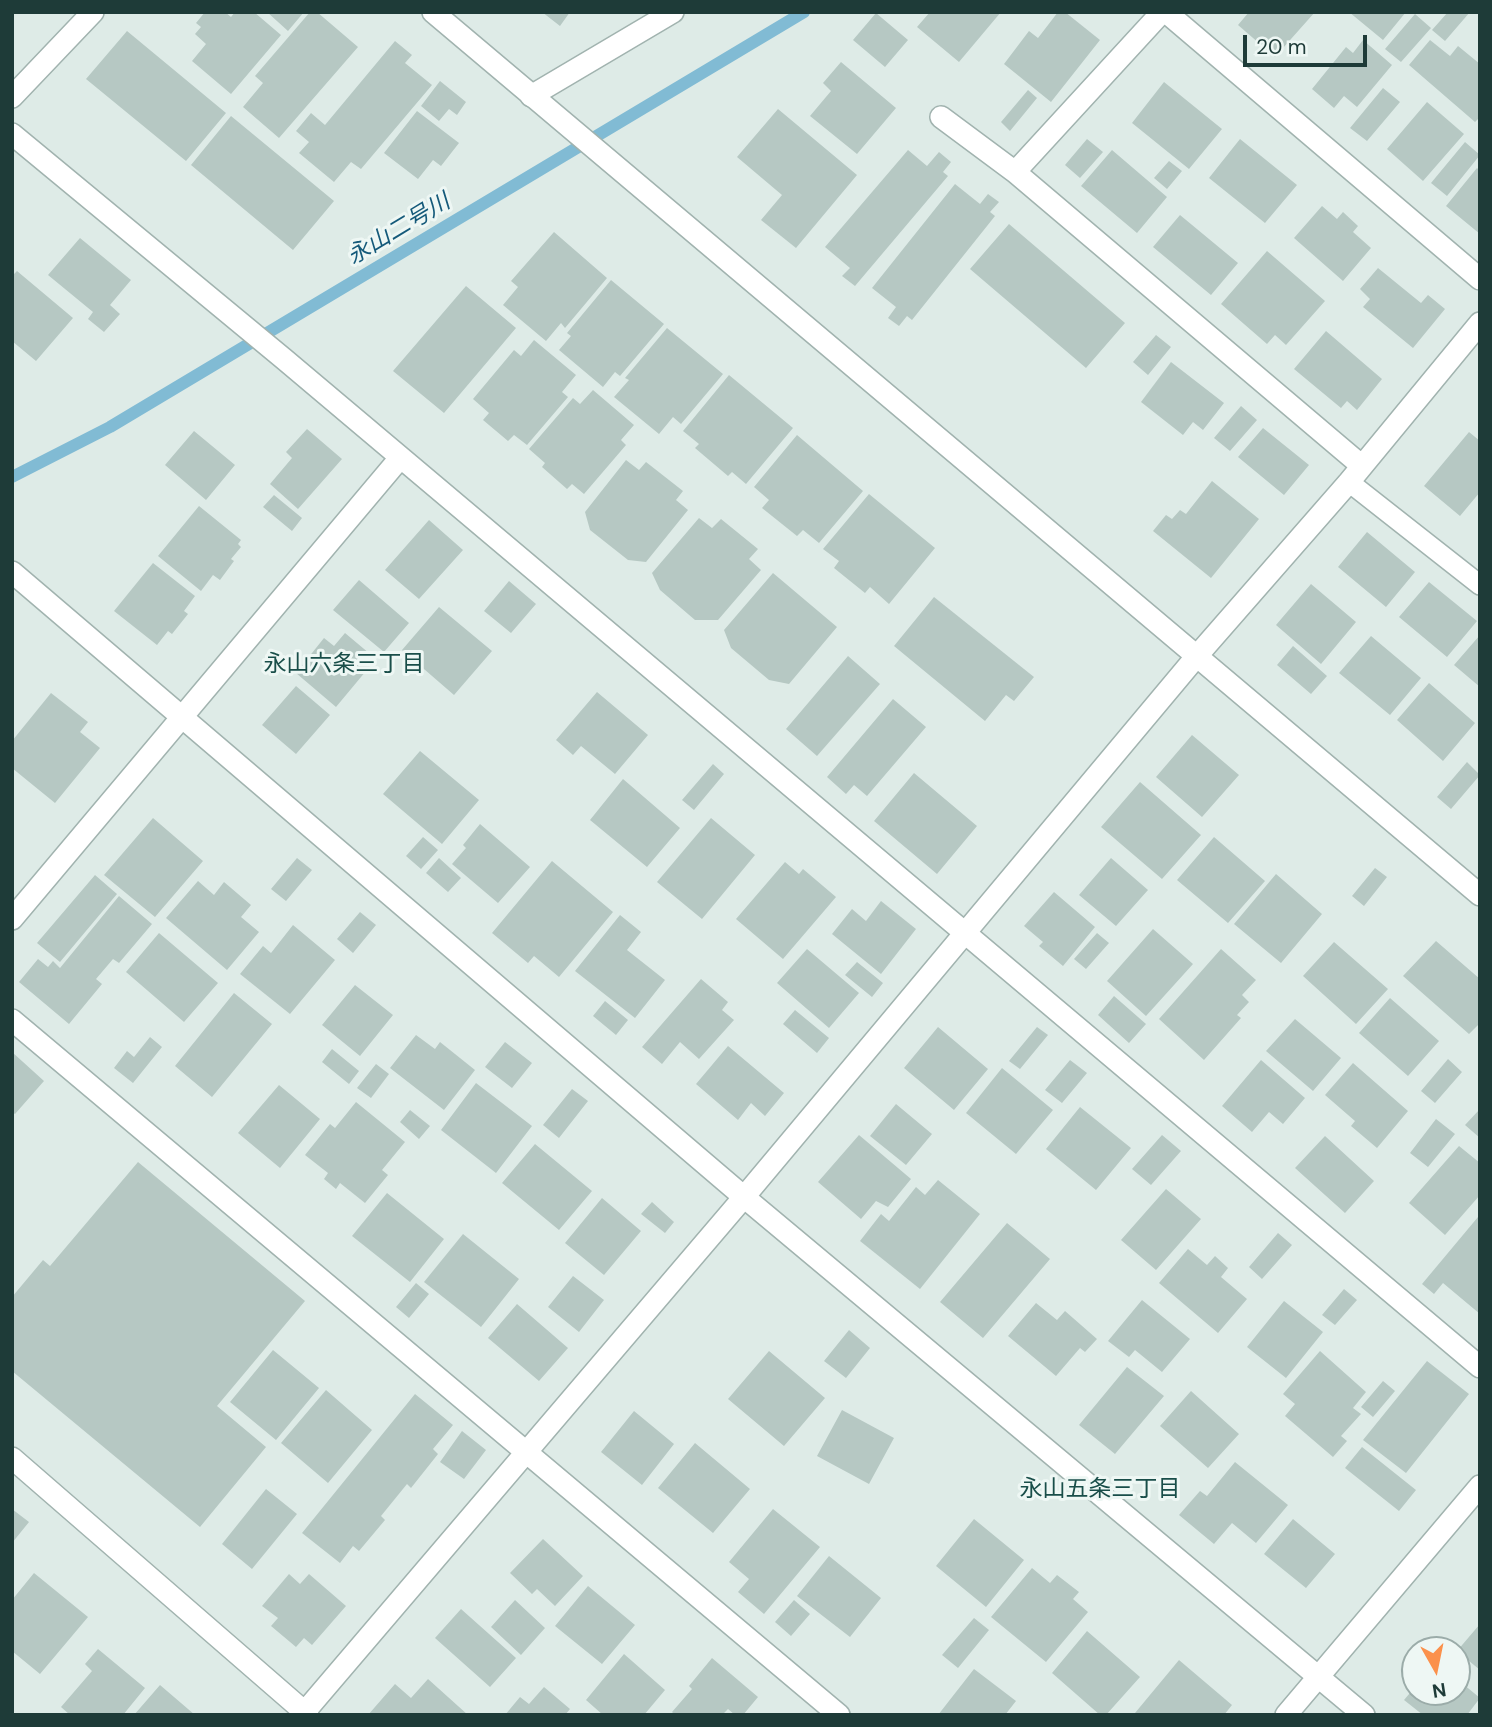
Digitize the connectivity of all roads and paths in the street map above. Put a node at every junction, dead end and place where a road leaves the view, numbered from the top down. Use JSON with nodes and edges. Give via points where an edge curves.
{"nodes":[{"id":1,"x":93,"y":12,"type":"edge"},
{"id":2,"x":433,"y":12,"type":"edge"},
{"id":3,"x":673,"y":12,"type":"edge"},
{"id":4,"x":1164,"y":12,"type":"edge"},
{"id":5,"x":531,"y":96,"type":"junction"},
{"id":6,"x":12,"y":97,"type":"edge"},
{"id":7,"x":941,"y":117,"type":"dead end"},
{"id":8,"x":12,"y":134,"type":"edge"},
{"id":9,"x":1015,"y":173,"type":"junction"},
{"id":10,"x":1480,"y":279,"type":"edge"},
{"id":11,"x":1480,"y":323,"type":"edge"},
{"id":12,"x":400,"y":458,"type":"junction"},
{"id":13,"x":1356,"y":474,"type":"junction"},
{"id":14,"x":12,"y":572,"type":"edge"},
{"id":15,"x":1480,"y":585,"type":"edge"},
{"id":16,"x":1196,"y":657,"type":"junction"},
{"id":17,"x":182,"y":717,"type":"junction"},
{"id":18,"x":1480,"y":895,"type":"edge"},
{"id":19,"x":12,"y":919,"type":"edge"},
{"id":20,"x":966,"y":935,"type":"junction"},
{"id":21,"x":12,"y":1020,"type":"edge"},
{"id":22,"x":744,"y":1197,"type":"junction"},
{"id":23,"x":1480,"y":1367,"type":"edge"},
{"id":24,"x":527,"y":1454,"type":"junction"},
{"id":25,"x":12,"y":1458,"type":"edge"},
{"id":26,"x":1480,"y":1486,"type":"edge"},
{"id":27,"x":1319,"y":1676,"type":"junction"},
{"id":28,"x":305,"y":1714,"type":"edge"},
{"id":29,"x":839,"y":1715,"type":"edge"},
{"id":30,"x":1286,"y":1715,"type":"edge"},
{"id":31,"x":1364,"y":1715,"type":"edge"}],
"edges":[{"from":1,"to":6,"type":"street"},
{"from":2,"to":5,"type":"street"},
{"from":3,"to":5,"type":"street"},
{"from":4,"to":9,"type":"street"},
{"from":4,"to":10,"type":"street"},
{"from":5,"to":16,"type":"street"},
{"from":7,"to":9,"type":"street"},
{"from":8,"to":12,"type":"street"},
{"from":9,"to":13,"type":"street"},
{"from":11,"to":13,"type":"street"},
{"from":12,"to":17,"type":"street"},
{"from":12,"to":20,"type":"street"},
{"from":13,"to":15,"type":"lane"},
{"from":13,"to":16,"type":"street"},
{"from":14,"to":17,"type":"street"},
{"from":16,"to":18,"type":"street"},
{"from":16,"to":20,"type":"street"},
{"from":17,"to":19,"type":"street"},
{"from":17,"to":22,"type":"street"},
{"from":20,"to":22,"type":"street"},
{"from":20,"to":23,"type":"street"},
{"from":21,"to":24,"type":"street"},
{"from":22,"to":24,"type":"street"},
{"from":22,"to":27,"type":"street"},
{"from":24,"to":28,"type":"street"},
{"from":24,"to":29,"type":"street"},
{"from":25,"to":28,"type":"street"},
{"from":26,"to":27,"type":"street"},
{"from":27,"to":30,"type":"street"},
{"from":27,"to":31,"type":"street"}]}
